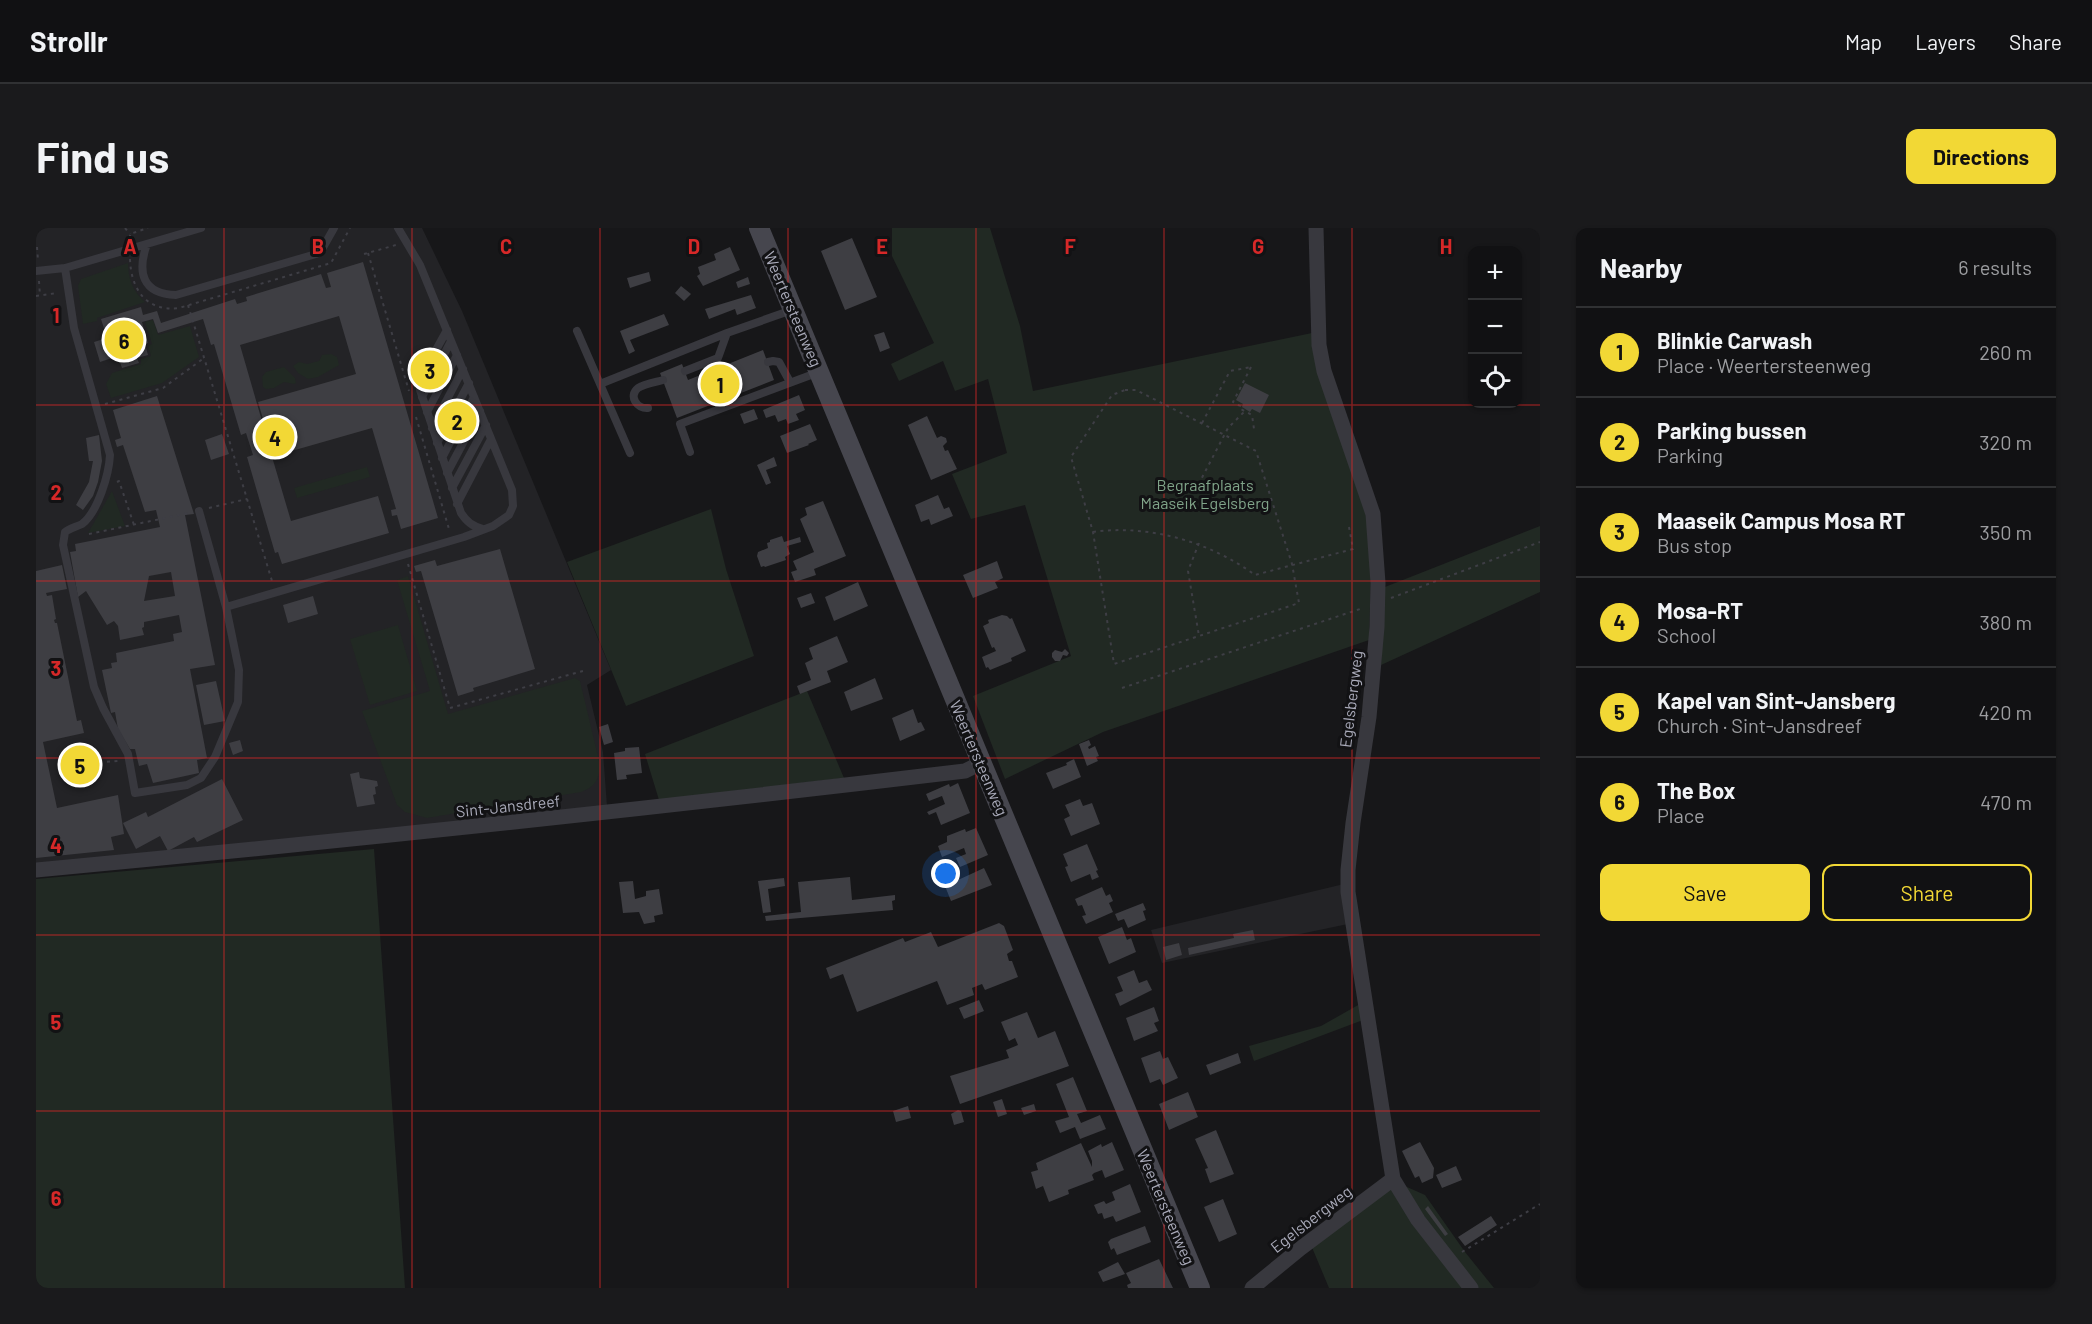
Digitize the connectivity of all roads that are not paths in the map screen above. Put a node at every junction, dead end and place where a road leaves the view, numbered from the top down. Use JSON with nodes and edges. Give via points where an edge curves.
{"nodes":[{"id":1,"x":201,"y":228,"type":"edge"},
{"id":2,"x":334,"y":228,"type":"edge"},
{"id":3,"x":398,"y":228,"type":"edge"},
{"id":4,"x":759,"y":228,"type":"edge"},
{"id":5,"x":1316,"y":228,"type":"edge"},
{"id":6,"x":147,"y":244,"type":"junction"},
{"id":7,"x":65,"y":268,"type":"junction"},
{"id":8,"x":37,"y":271,"type":"edge"},
{"id":9,"x":794,"y":309,"type":"junction"},
{"id":10,"x":447,"y":330,"type":"junction"},
{"id":11,"x":577,"y":331,"type":"dead end"},
{"id":12,"x":727,"y":333,"type":"junction"},
{"id":13,"x":451,"y":341,"type":"junction"},
{"id":14,"x":457,"y":356,"type":"junction"},
{"id":15,"x":768,"y":363,"type":"dead end"},
{"id":16,"x":463,"y":369,"type":"junction"},
{"id":17,"x":685,"y":371,"type":"dead end"},
{"id":18,"x":820,"y":372,"type":"junction"},
{"id":19,"x":663,"y":380,"type":"dead end"},
{"id":20,"x":790,"y":382,"type":"junction"},
{"id":21,"x":469,"y":383,"type":"junction"},
{"id":22,"x":600,"y":384,"type":"junction"},
{"id":23,"x":422,"y":397,"type":"junction"},
{"id":24,"x":474,"y":397,"type":"junction"},
{"id":25,"x":648,"y":408,"type":"dead end"},
{"id":26,"x":480,"y":411,"type":"junction"},
{"id":27,"x":427,"y":412,"type":"junction"},
{"id":28,"x":486,"y":425,"type":"junction"},
{"id":29,"x":432,"y":428,"type":"junction"},
{"id":30,"x":491,"y":439,"type":"junction"},
{"id":31,"x":437,"y":443,"type":"junction"},
{"id":32,"x":690,"y":452,"type":"dead end"},
{"id":33,"x":630,"y":453,"type":"dead end"},
{"id":34,"x":442,"y":458,"type":"junction"},
{"id":35,"x":447,"y":473,"type":"junction"},
{"id":36,"x":452,"y":488,"type":"junction"},
{"id":37,"x":457,"y":504,"type":"junction"},
{"id":38,"x":200,"y":511,"type":"road end"},
{"id":39,"x":483,"y":529,"type":"junction"},
{"id":40,"x":226,"y":608,"type":"junction"},
{"id":41,"x":981,"y":764,"type":"junction"},
{"id":42,"x":36,"y":870,"type":"edge"},
{"id":43,"x":1393,"y":1179,"type":"junction"},
{"id":44,"x":1200,"y":1288,"type":"edge"},
{"id":45,"x":1252,"y":1288,"type":"edge"},
{"id":46,"x":1471,"y":1288,"type":"edge"}],
"edges":[{"from":1,"to":6,"type":"lane"},
{"from":2,"to":6,"type":"lane","via":[[316,255],[176,295],[164,295],[146,282],[142,258]]},
{"from":3,"to":10,"type":"lane","via":[[420,265]]},
{"from":4,"to":9,"type":"main road","name":"Weertersteenweg"},
{"from":5,"to":43,"type":"street","name":"Egelsbergweg","via":[[1319,345],[1373,514],[1378,573],[1369,717],[1353,823],[1348,892]]},
{"from":6,"to":7,"type":"lane"},
{"from":7,"to":8,"type":"lane"},
{"from":7,"to":40,"type":"lane","via":[[74,327],[110,455],[110,470],[87,518],[65,532],[63,539],[94,687],[130,760],[135,793],[187,785],[201,778],[209,768],[233,715],[240,688]]},
{"from":9,"to":12,"type":"lane"},
{"from":9,"to":18,"type":"main road","name":"Weertersteenweg"},
{"from":10,"to":13,"type":"lane"},
{"from":10,"to":23,"type":"lane","via":[[421,377]]},
{"from":11,"to":22,"type":"lane"},
{"from":12,"to":17,"type":"lane","via":[[718,358]]},
{"from":12,"to":22,"type":"lane"},
{"from":13,"to":14,"type":"lane"},
{"from":13,"to":23,"type":"lane"},
{"from":14,"to":16,"type":"lane"},
{"from":14,"to":27,"type":"lane"},
{"from":15,"to":20,"type":"lane","via":[[779,362]]},
{"from":16,"to":21,"type":"lane"},
{"from":16,"to":29,"type":"lane"},
{"from":18,"to":20,"type":"lane"},
{"from":18,"to":41,"type":"main road","name":"Weertersteenweg"},
{"from":19,"to":25,"type":"lane","via":[[640,387],[635,393],[637,405]]},
{"from":20,"to":32,"type":"lane","via":[[680,424]]},
{"from":21,"to":24,"type":"lane"},
{"from":21,"to":31,"type":"lane"},
{"from":22,"to":33,"type":"lane"},
{"from":23,"to":27,"type":"lane"},
{"from":24,"to":26,"type":"lane"},
{"from":24,"to":34,"type":"lane"},
{"from":26,"to":28,"type":"lane"},
{"from":26,"to":35,"type":"lane"},
{"from":27,"to":29,"type":"lane"},
{"from":28,"to":30,"type":"lane"},
{"from":28,"to":36,"type":"lane"},
{"from":29,"to":31,"type":"lane"},
{"from":30,"to":37,"type":"lane"},
{"from":30,"to":39,"type":"lane","via":[[514,498],[509,515]]},
{"from":31,"to":34,"type":"lane"},
{"from":34,"to":35,"type":"lane"},
{"from":35,"to":36,"type":"lane"},
{"from":36,"to":37,"type":"lane"},
{"from":37,"to":39,"type":"lane","via":[[466,521]]},
{"from":38,"to":40,"type":"lane"},
{"from":39,"to":40,"type":"lane"},
{"from":41,"to":42,"type":"street","name":"Sint-Jansdreef","via":[[965,771],[613,813]]},
{"from":41,"to":44,"type":"main road","name":"Weertersteenweg"},
{"from":43,"to":45,"type":"street","name":"Egelsbergweg"},
{"from":43,"to":46,"type":"street","name":"Egelsbergweg","via":[[1418,1220]]}]}
